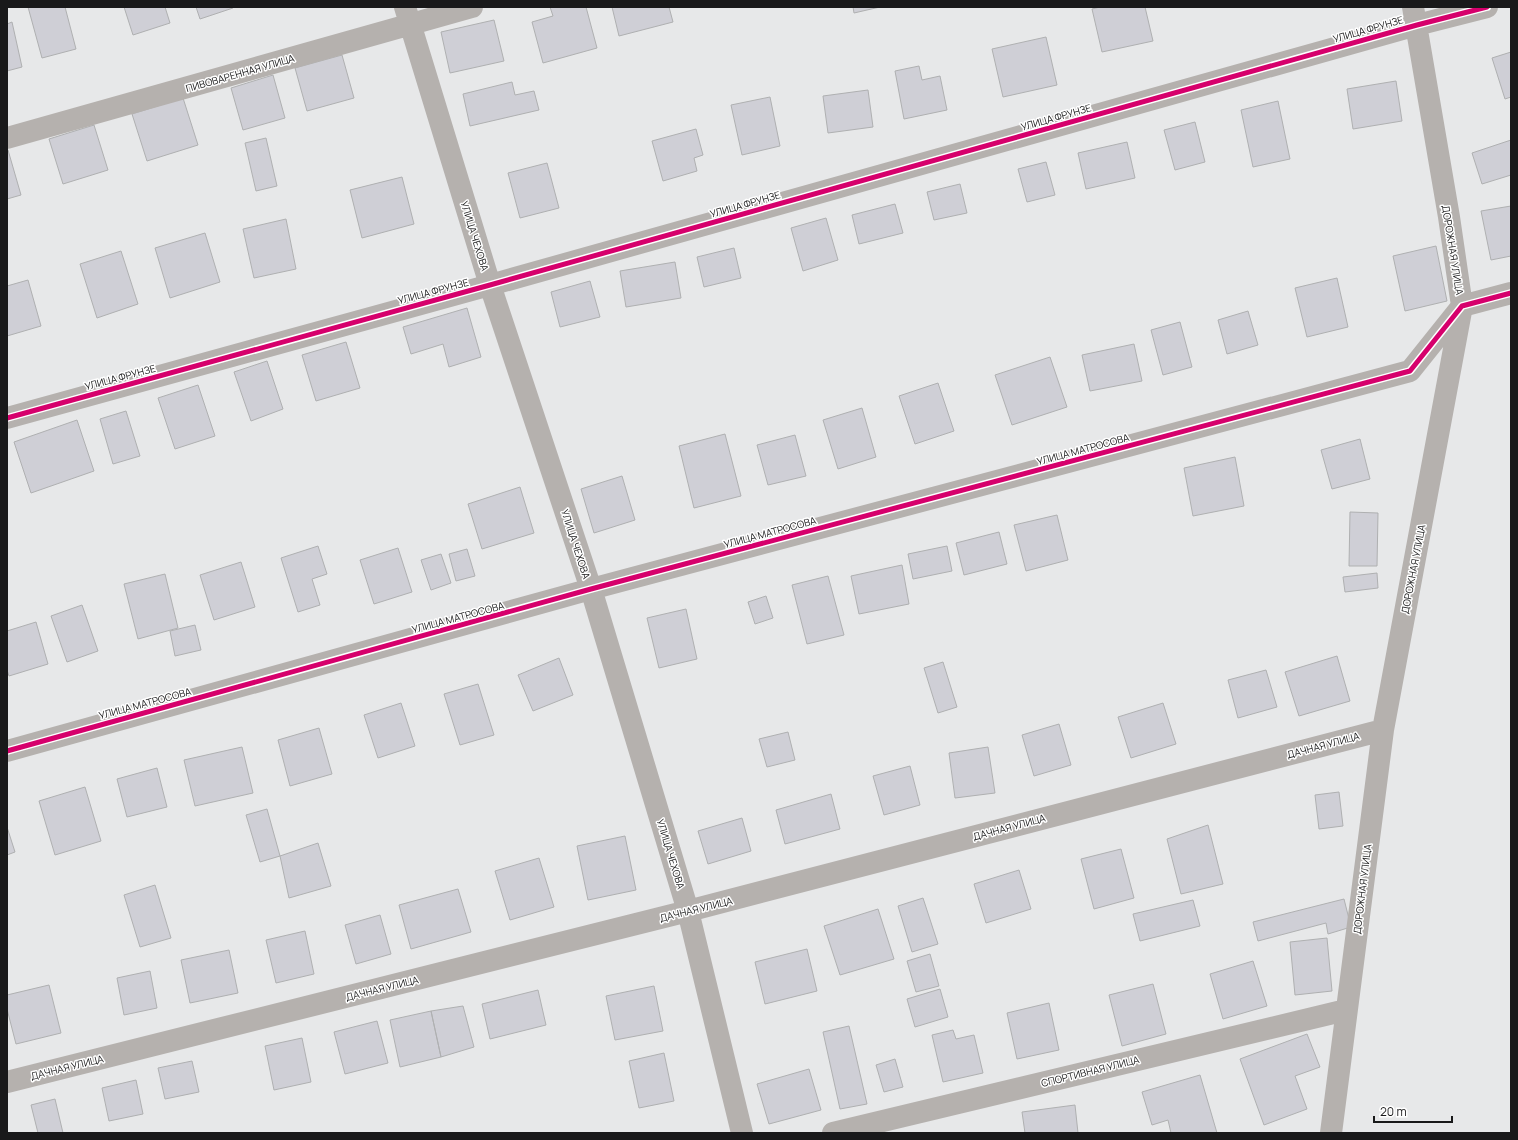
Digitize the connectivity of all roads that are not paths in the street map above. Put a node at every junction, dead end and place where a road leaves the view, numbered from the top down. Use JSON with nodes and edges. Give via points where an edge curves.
{"nodes":[{"id":1,"x":472,"y":7,"type":"edge"},
{"id":2,"x":1487,"y":7,"type":"edge"},
{"id":3,"x":408,"y":16,"type":"edge"},
{"id":4,"x":1415,"y":16,"type":"edge"},
{"id":5,"x":7,"y":138,"type":"edge"},
{"id":6,"x":490,"y":285,"type":"junction"},
{"id":7,"x":1511,"y":293,"type":"edge"},
{"id":8,"x":1462,"y":306,"type":"junction"},
{"id":9,"x":7,"y":418,"type":"edge"},
{"id":10,"x":591,"y":590,"type":"junction"},
{"id":11,"x":1383,"y":730,"type":"junction"},
{"id":12,"x":7,"y":751,"type":"edge"},
{"id":13,"x":688,"y":911,"type":"junction"},
{"id":14,"x":1346,"y":1010,"type":"junction"},
{"id":15,"x":7,"y":1082,"type":"edge"},
{"id":16,"x":742,"y":1133,"type":"edge"},
{"id":17,"x":833,"y":1133,"type":"edge"},
{"id":18,"x":1331,"y":1133,"type":"edge"}],
"edges":[{"from":1,"to":3,"type":"street","name":"ПИВОВАРЕННАЯ УЛИЦА"},
{"from":2,"to":4,"type":"street","name":"УЛИЦА ФРУНЗЕ"},
{"from":3,"to":5,"type":"street","name":"ПИВОВАРЕННАЯ УЛИЦА"},
{"from":3,"to":6,"type":"street","name":"УЛИЦА ЧЕХОВА"},
{"from":4,"to":6,"type":"street","name":"УЛИЦА ФРУНЗЕ"},
{"from":4,"to":8,"type":"street","name":"ДОРОЖНАЯ УЛИЦА"},
{"from":6,"to":9,"type":"street","name":"УЛИЦА ФРУНЗЕ"},
{"from":6,"to":10,"type":"street","name":"УЛИЦА ЧЕХОВА"},
{"from":7,"to":8,"type":"street"},
{"from":8,"to":10,"type":"street","name":"УЛИЦА МАТРОСОВА","via":[[1410,371]]},
{"from":8,"to":11,"type":"street","name":"ДОРОЖНАЯ УЛИЦА"},
{"from":10,"to":12,"type":"street","name":"УЛИЦА МАТРОСОВА"},
{"from":10,"to":13,"type":"street","name":"УЛИЦА ЧЕХОВА"},
{"from":11,"to":13,"type":"street","name":"ДАЧНАЯ УЛИЦА"},
{"from":11,"to":14,"type":"street","name":"ДОРОЖНАЯ УЛИЦА"},
{"from":13,"to":15,"type":"street","name":"ДАЧНАЯ УЛИЦА"},
{"from":13,"to":16,"type":"street","name":"УЛИЦА ЧЕХОВА"},
{"from":14,"to":17,"type":"street","name":"СПОРТИВНАЯ УЛИЦА"},
{"from":14,"to":18,"type":"street","name":"ДОРОЖНАЯ УЛИЦА"}]}
